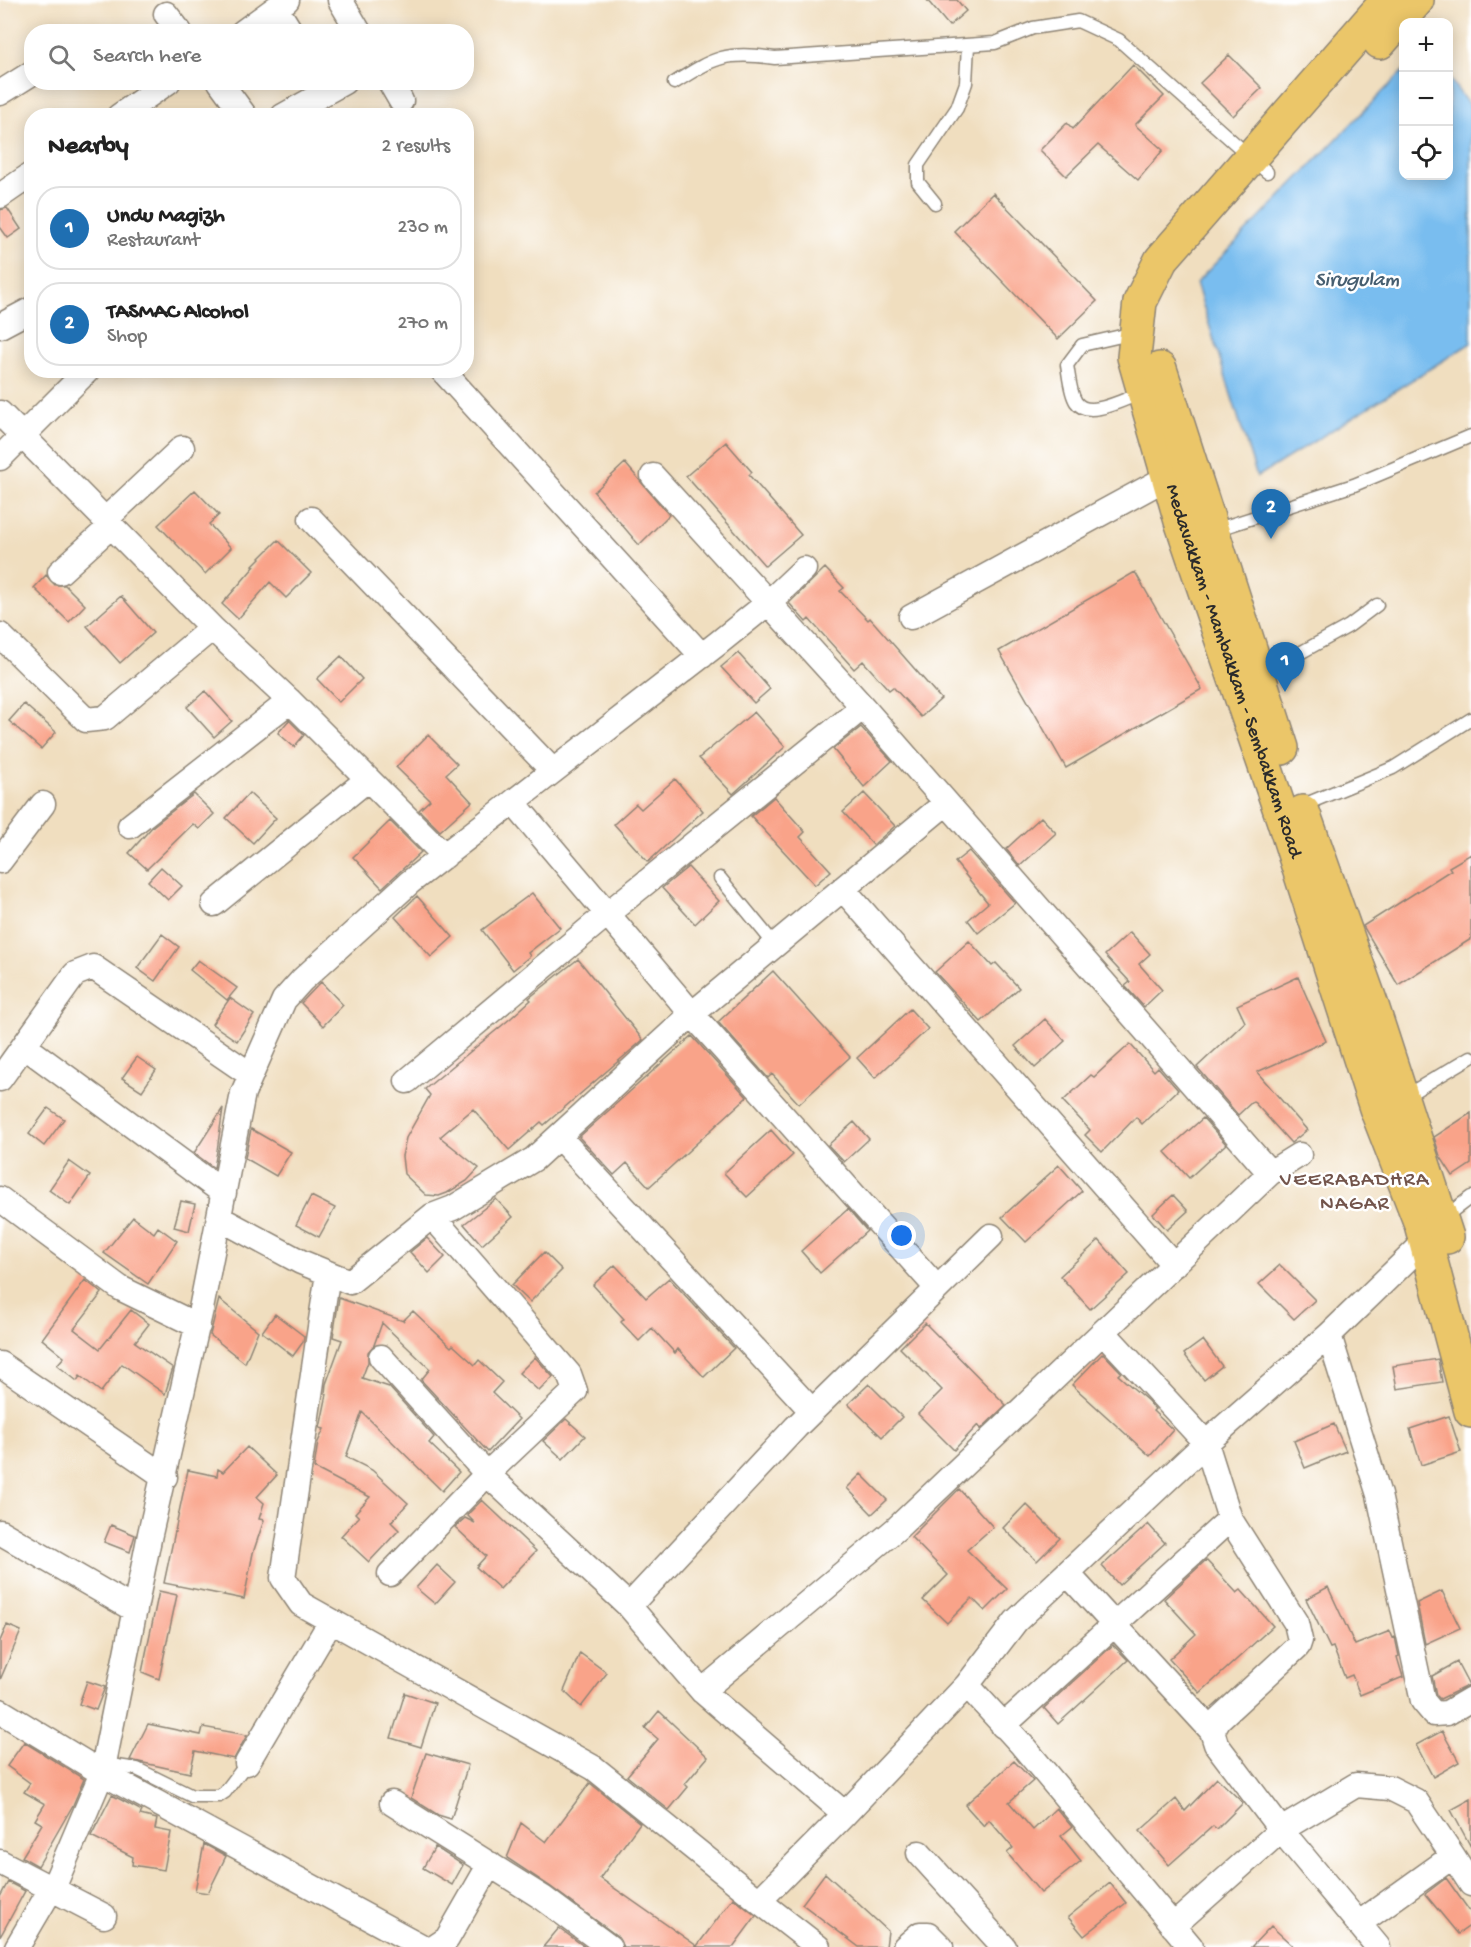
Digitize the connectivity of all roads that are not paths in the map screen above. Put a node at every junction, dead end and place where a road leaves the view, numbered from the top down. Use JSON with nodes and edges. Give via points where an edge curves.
{"nodes":[{"id":1,"x":340,"y":0,"type":"edge"},
{"id":2,"x":1388,"y":0,"type":"edge"},
{"id":3,"x":1417,"y":0,"type":"edge"},
{"id":4,"x":282,"y":4,"type":"edge"},
{"id":5,"x":254,"y":24,"type":"edge"},
{"id":6,"x":288,"y":24,"type":"edge"},
{"id":7,"x":354,"y":24,"type":"edge"},
{"id":8,"x":968,"y":45,"type":"junction"},
{"id":9,"x":24,"y":78,"type":"edge"},
{"id":10,"x":674,"y":82,"type":"dead end"},
{"id":11,"x":156,"y":90,"type":"edge"},
{"id":12,"x":226,"y":90,"type":"edge"},
{"id":13,"x":324,"y":90,"type":"edge"},
{"id":14,"x":0,"y":93,"type":"edge"},
{"id":15,"x":131,"y":108,"type":"edge"},
{"id":16,"x":239,"y":108,"type":"edge"},
{"id":17,"x":296,"y":108,"type":"edge"},
{"id":18,"x":1259,"y":164,"type":"junction"},
{"id":19,"x":24,"y":179,"type":"edge"},
{"id":20,"x":0,"y":195,"type":"edge"},
{"id":21,"x":935,"y":203,"type":"dead end"},
{"id":22,"x":24,"y":313,"type":"edge"},
{"id":23,"x":0,"y":326,"type":"edge"},
{"id":24,"x":1137,"y":333,"type":"junction"},
{"id":25,"x":80,"y":378,"type":"edge"},
{"id":26,"x":449,"y":378,"type":"edge"},
{"id":27,"x":1144,"y":392,"type":"junction"},
{"id":28,"x":0,"y":413,"type":"edge"},
{"id":29,"x":1471,"y":436,"type":"edge"},
{"id":30,"x":24,"y":437,"type":"junction"},
{"id":31,"x":182,"y":448,"type":"dead end"},
{"id":32,"x":0,"y":458,"type":"edge"},
{"id":33,"x":653,"y":476,"type":"dead end"},
{"id":34,"x":1168,"y":477,"type":"junction"},
{"id":35,"x":311,"y":519,"type":"dead end"},
{"id":36,"x":108,"y":523,"type":"junction"},
{"id":37,"x":1211,"y":531,"type":"junction"},
{"id":38,"x":804,"y":569,"type":"dead end"},
{"id":39,"x":60,"y":572,"type":"dead end"},
{"id":40,"x":768,"y":603,"type":"junction"},
{"id":41,"x":1377,"y":605,"type":"dead end"},
{"id":42,"x":911,"y":617,"type":"dead end"},
{"id":43,"x":212,"y":628,"type":"junction"},
{"id":44,"x":0,"y":635,"type":"edge"},
{"id":45,"x":702,"y":656,"type":"junction"},
{"id":46,"x":1258,"y":676,"type":"junction"},
{"id":47,"x":290,"y":701,"type":"junction"},
{"id":48,"x":862,"y":707,"type":"junction"},
{"id":49,"x":1471,"y":719,"type":"edge"},
{"id":50,"x":553,"y":771,"type":"junction"},
{"id":51,"x":368,"y":778,"type":"junction"},
{"id":52,"x":513,"y":802,"type":"junction"},
{"id":53,"x":946,"y":803,"type":"junction"},
{"id":54,"x":43,"y":804,"type":"dead end"},
{"id":55,"x":1301,"y":806,"type":"junction"},
{"id":56,"x":130,"y":826,"type":"dead end"},
{"id":57,"x":445,"y":856,"type":"junction"},
{"id":58,"x":0,"y":861,"type":"edge"},
{"id":59,"x":720,"y":878,"type":"dead end"},
{"id":60,"x":843,"y":889,"type":"junction"},
{"id":61,"x":214,"y":904,"type":"dead end"},
{"id":62,"x":607,"y":914,"type":"junction"},
{"id":63,"x":775,"y":945,"type":"junction"},
{"id":64,"x":692,"y":1014,"type":"junction"},
{"id":65,"x":24,"y":1046,"type":"junction"},
{"id":66,"x":1471,"y":1057,"type":"edge"},
{"id":67,"x":251,"y":1075,"type":"junction"},
{"id":68,"x":0,"y":1079,"type":"edge"},
{"id":69,"x":407,"y":1081,"type":"dead end"},
{"id":70,"x":1403,"y":1097,"type":"junction"},
{"id":71,"x":559,"y":1137,"type":"junction"},
{"id":72,"x":1299,"y":1155,"type":"dead end"},
{"id":73,"x":1270,"y":1173,"type":"junction"},
{"id":74,"x":224,"y":1193,"type":"junction"},
{"id":75,"x":1471,"y":1197,"type":"edge"},
{"id":76,"x":0,"y":1199,"type":"edge"},
{"id":77,"x":432,"y":1216,"type":"junction"},
{"id":78,"x":219,"y":1218,"type":"junction"},
{"id":79,"x":1438,"y":1230,"type":"junction"},
{"id":80,"x":991,"y":1236,"type":"dead end"},
{"id":81,"x":1174,"y":1265,"type":"junction"},
{"id":82,"x":328,"y":1273,"type":"junction"},
{"id":83,"x":937,"y":1287,"type":"junction"},
{"id":84,"x":198,"y":1326,"type":"junction"},
{"id":85,"x":1471,"y":1326,"type":"edge"},
{"id":86,"x":1104,"y":1332,"type":"junction"},
{"id":87,"x":1329,"y":1335,"type":"junction"},
{"id":88,"x":381,"y":1357,"type":"dead end"},
{"id":89,"x":0,"y":1364,"type":"edge"},
{"id":90,"x":812,"y":1411,"type":"junction"},
{"id":91,"x":1471,"y":1411,"type":"edge"},
{"id":92,"x":1206,"y":1443,"type":"junction"},
{"id":93,"x":487,"y":1474,"type":"junction"},
{"id":94,"x":165,"y":1478,"type":"junction"},
{"id":95,"x":1230,"y":1519,"type":"junction"},
{"id":96,"x":0,"y":1532,"type":"edge"},
{"id":97,"x":1067,"y":1573,"type":"junction"},
{"id":98,"x":390,"y":1574,"type":"dead end"},
{"id":99,"x":629,"y":1606,"type":"junction"},
{"id":100,"x":135,"y":1610,"type":"junction"},
{"id":101,"x":331,"y":1622,"type":"junction"},
{"id":102,"x":1114,"y":1624,"type":"junction"},
{"id":103,"x":967,"y":1685,"type":"junction"},
{"id":104,"x":702,"y":1691,"type":"junction"},
{"id":105,"x":1471,"y":1699,"type":"edge"},
{"id":106,"x":0,"y":1711,"type":"edge"},
{"id":107,"x":1003,"y":1726,"type":"junction"},
{"id":108,"x":1212,"y":1731,"type":"junction"},
{"id":109,"x":247,"y":1763,"type":"joint"},
{"id":110,"x":103,"y":1769,"type":"junction"},
{"id":111,"x":392,"y":1803,"type":"dead end"},
{"id":112,"x":845,"y":1814,"type":"junction"},
{"id":113,"x":1281,"y":1830,"type":"junction"},
{"id":114,"x":919,"y":1853,"type":"dead end"},
{"id":115,"x":1453,"y":1856,"type":"junction"},
{"id":116,"x":0,"y":1862,"type":"edge"},
{"id":117,"x":490,"y":1864,"type":"junction"},
{"id":118,"x":1471,"y":1884,"type":"edge"},
{"id":119,"x":50,"y":1891,"type":"junction"},
{"id":120,"x":759,"y":1901,"type":"junction"},
{"id":121,"x":104,"y":1916,"type":"dead end"},
{"id":122,"x":1358,"y":1924,"type":"junction"},
{"id":123,"x":1173,"y":1926,"type":"junction"},
{"id":124,"x":17,"y":1947,"type":"edge"},
{"id":125,"x":423,"y":1947,"type":"edge"},
{"id":126,"x":435,"y":1947,"type":"edge"},
{"id":127,"x":609,"y":1947,"type":"edge"},
{"id":128,"x":818,"y":1947,"type":"edge"},
{"id":129,"x":905,"y":1947,"type":"edge"},
{"id":130,"x":942,"y":1947,"type":"edge"},
{"id":131,"x":1004,"y":1947,"type":"edge"},
{"id":132,"x":1191,"y":1947,"type":"edge"},
{"id":133,"x":1378,"y":1947,"type":"edge"}],
"edges":[{"from":1,"to":7,"type":"street"},
{"from":2,"to":18,"type":"main road","name":"Medavakkam - Mambakkam - Sembakkam Road"},
{"from":3,"to":18,"type":"main road","name":"Medavakkam - Mambakkam - Sembakkam Road"},
{"from":4,"to":5,"type":"street"},
{"from":4,"to":6,"type":"street"},
{"from":8,"to":10,"type":"lane","via":[[775,58],[744,54],[710,60]]},
{"from":8,"to":18,"type":"lane","via":[[995,43],[1033,28],[1078,21],[1100,29],[1119,40]]},
{"from":8,"to":21,"type":"lane","via":[[966,83],[957,108],[918,165],[918,182]]},
{"from":9,"to":14,"type":"street"},
{"from":11,"to":15,"type":"street"},
{"from":12,"to":16,"type":"street"},
{"from":13,"to":17,"type":"street"},
{"from":18,"to":24,"type":"main road","name":"Medavakkam - Mambakkam - Sembakkam Road","via":[[1161,261],[1140,302]]},
{"from":18,"to":37,"type":"main road","name":"Medavakkam - Mambakkam - Sembakkam Road","via":[[1179,273],[1161,308],[1155,355]]},
{"from":19,"to":20,"type":"street"},
{"from":22,"to":23,"type":"street"},
{"from":24,"to":27,"type":"main road","name":"Medavakkam - Mambakkam - Sembakkam Road","via":[[1134,357]]},
{"from":24,"to":27,"type":"lane","via":[[1082,345],[1067,365],[1075,401],[1082,409],[1092,411]]},
{"from":25,"to":30,"type":"street"},
{"from":26,"to":45,"type":"street"},
{"from":27,"to":34,"type":"main road","name":"Medavakkam - Mambakkam - Sembakkam Road"},
{"from":28,"to":30,"type":"street"},
{"from":29,"to":37,"type":"lane","via":[[1354,485]]},
{"from":30,"to":32,"type":"street"},
{"from":30,"to":36,"type":"street"},
{"from":31,"to":36,"type":"street"},
{"from":33,"to":40,"type":"street"},
{"from":34,"to":42,"type":"street"},
{"from":34,"to":79,"type":"main road","name":"Medavakkam - Mambakkam - Sembakkam Road","via":[[1376,1108]]},
{"from":35,"to":50,"type":"street"},
{"from":36,"to":39,"type":"street"},
{"from":36,"to":43,"type":"street"},
{"from":37,"to":46,"type":"main road","name":"Medavakkam - Mambakkam - Sembakkam Road"},
{"from":38,"to":40,"type":"street"},
{"from":40,"to":45,"type":"street"},
{"from":40,"to":48,"type":"street"},
{"from":41,"to":46,"type":"lane","via":[[1349,626]]},
{"from":43,"to":44,"type":"street","via":[[105,718],[86,720]]},
{"from":43,"to":47,"type":"street"},
{"from":45,"to":50,"type":"street"},
{"from":46,"to":55,"type":"main road","name":"Medavakkam - Mambakkam - Sembakkam Road"},
{"from":47,"to":51,"type":"street"},
{"from":47,"to":56,"type":"street"},
{"from":48,"to":53,"type":"street"},
{"from":48,"to":62,"type":"street"},
{"from":49,"to":55,"type":"lane","via":[[1393,768]]},
{"from":50,"to":52,"type":"street"},
{"from":51,"to":57,"type":"street"},
{"from":51,"to":61,"type":"street"},
{"from":52,"to":57,"type":"street"},
{"from":52,"to":62,"type":"street"},
{"from":53,"to":60,"type":"street"},
{"from":53,"to":73,"type":"street"},
{"from":54,"to":58,"type":"street"},
{"from":55,"to":70,"type":"main road","name":"Medavakkam - Mambakkam - Sembakkam Road"},
{"from":57,"to":67,"type":"street","via":[[410,882],[284,1000]]},
{"from":59,"to":63,"type":"lane"},
{"from":60,"to":63,"type":"street"},
{"from":60,"to":81,"type":"street"},
{"from":62,"to":64,"type":"street"},
{"from":62,"to":69,"type":"street"},
{"from":63,"to":64,"type":"street"},
{"from":64,"to":71,"type":"street"},
{"from":64,"to":83,"type":"street"},
{"from":65,"to":67,"type":"street","via":[[75,974],[93,967]]},
{"from":65,"to":68,"type":"street"},
{"from":65,"to":74,"type":"street"},
{"from":66,"to":70,"type":"lane"},
{"from":67,"to":74,"type":"street","via":[[243,1093]]},
{"from":70,"to":79,"type":"main road","name":"Medavakkam - Mambakkam - Sembakkam Road"},
{"from":71,"to":77,"type":"street","via":[[534,1159],[453,1208]]},
{"from":71,"to":90,"type":"street"},
{"from":72,"to":73,"type":"street"},
{"from":73,"to":81,"type":"street"},
{"from":74,"to":78,"type":"street"},
{"from":75,"to":79,"type":"lane"},
{"from":76,"to":84,"type":"street","via":[[120,1288]]},
{"from":77,"to":82,"type":"street","via":[[350,1282]]},
{"from":77,"to":93,"type":"street","via":[[569,1374],[575,1387]]},
{"from":78,"to":82,"type":"street"},
{"from":78,"to":84,"type":"street"},
{"from":79,"to":85,"type":"main road","name":"Medavakkam - Mambakkam - Sembakkam Road"},
{"from":79,"to":87,"type":"street"},
{"from":79,"to":91,"type":"main road","name":"Medavakkam - Mambakkam - Sembakkam Road"},
{"from":80,"to":83,"type":"street"},
{"from":81,"to":86,"type":"street"},
{"from":82,"to":101,"type":"street","via":[[283,1578],[301,1604]]},
{"from":83,"to":90,"type":"street"},
{"from":84,"to":94,"type":"street"},
{"from":86,"to":92,"type":"street"},
{"from":86,"to":104,"type":"street","via":[[896,1529]]},
{"from":87,"to":92,"type":"street"},
{"from":87,"to":105,"type":"street","via":[[1379,1495],[1423,1701],[1434,1714],[1447,1713]]},
{"from":88,"to":93,"type":"street"},
{"from":89,"to":94,"type":"street"},
{"from":90,"to":99,"type":"street"},
{"from":92,"to":95,"type":"street"},
{"from":92,"to":97,"type":"street"},
{"from":93,"to":98,"type":"street"},
{"from":93,"to":99,"type":"street"},
{"from":94,"to":100,"type":"street"},
{"from":95,"to":102,"type":"street"},
{"from":95,"to":108,"type":"street","via":[[1296,1623],[1300,1640],[1219,1719]]},
{"from":96,"to":100,"type":"street"},
{"from":97,"to":102,"type":"street"},
{"from":97,"to":103,"type":"street","via":[[1016,1621]]},
{"from":99,"to":104,"type":"street"},
{"from":100,"to":110,"type":"street"},
{"from":101,"to":109,"type":"street"},
{"from":101,"to":120,"type":"street","via":[[594,1768]]},
{"from":102,"to":107,"type":"street"},
{"from":102,"to":108,"type":"street"},
{"from":103,"to":107,"type":"street"},
{"from":103,"to":112,"type":"street"},
{"from":104,"to":112,"type":"street"},
{"from":106,"to":110,"type":"street"},
{"from":107,"to":123,"type":"street"},
{"from":108,"to":113,"type":"street","via":[[1216,1743]]},
{"from":109,"to":110,"type":"lane","via":[[219,1796],[192,1796],[137,1769]]},
{"from":110,"to":119,"type":"street"},
{"from":110,"to":125,"type":"street"},
{"from":111,"to":117,"type":"street"},
{"from":112,"to":120,"type":"street"},
{"from":113,"to":115,"type":"street","via":[[1356,1785],[1390,1788],[1416,1801]]},
{"from":113,"to":122,"type":"street"},
{"from":113,"to":123,"type":"street"},
{"from":114,"to":131,"type":"street"},
{"from":115,"to":118,"type":"street"},
{"from":115,"to":122,"type":"street"},
{"from":116,"to":119,"type":"street"},
{"from":117,"to":126,"type":"street","via":[[447,1939]]},
{"from":117,"to":127,"type":"street"},
{"from":119,"to":121,"type":"street"},
{"from":119,"to":124,"type":"street"},
{"from":120,"to":128,"type":"street"},
{"from":122,"to":133,"type":"street"},
{"from":123,"to":132,"type":"street"},
{"from":129,"to":130,"type":"street","via":[[920,1934],[928,1934]]}]}
